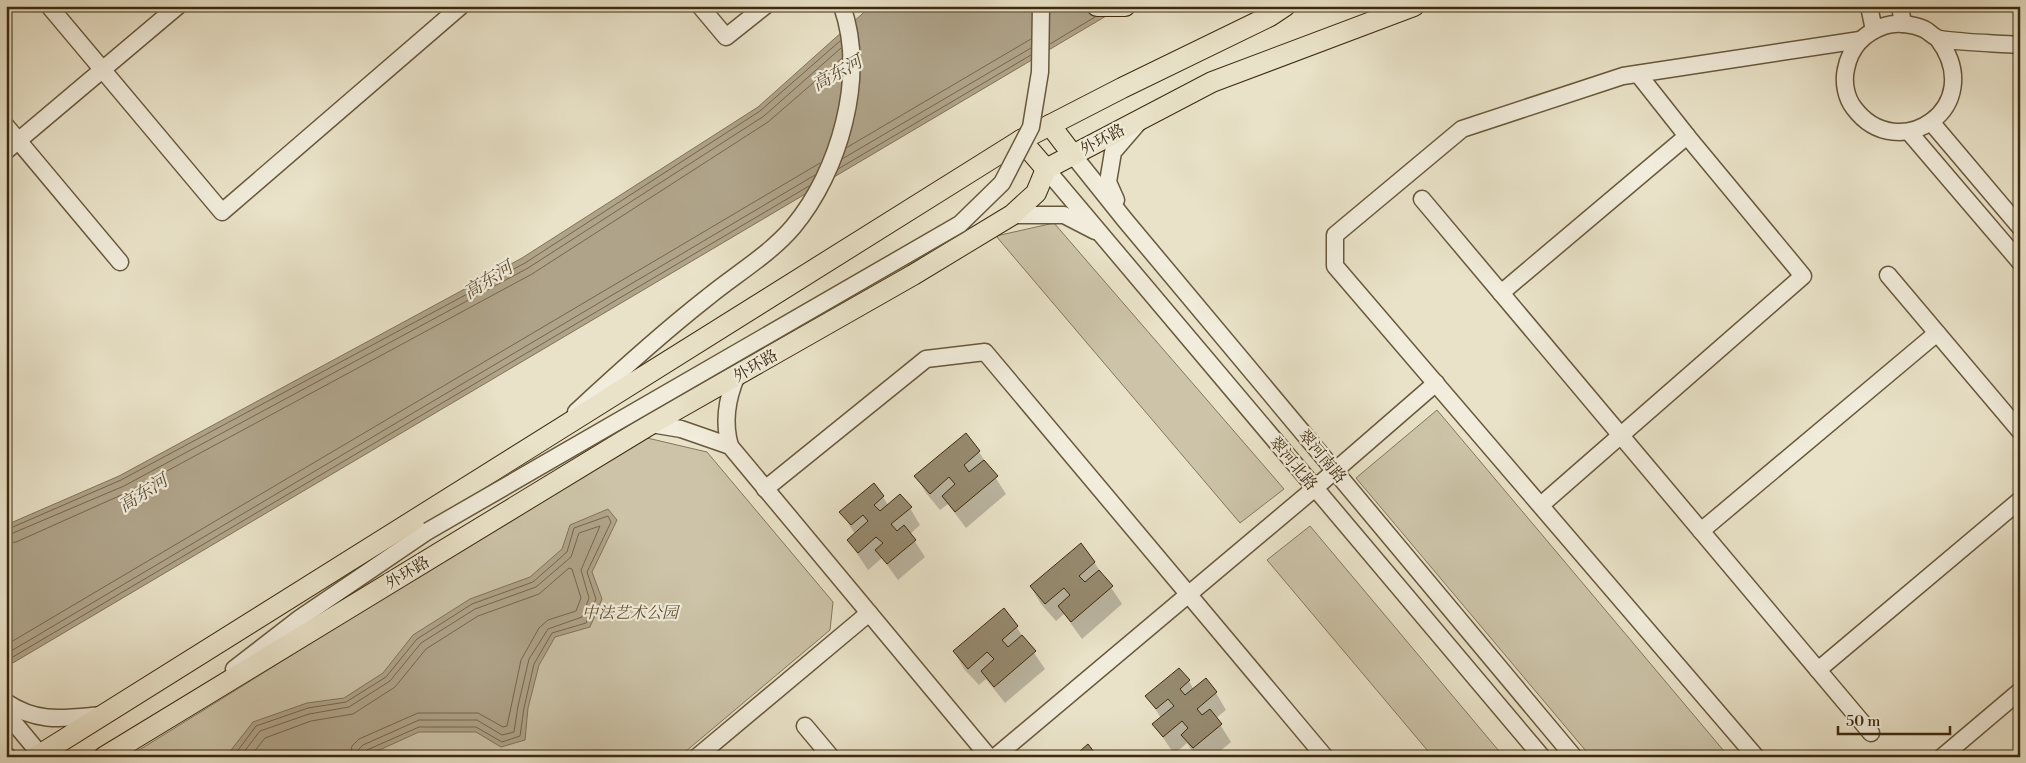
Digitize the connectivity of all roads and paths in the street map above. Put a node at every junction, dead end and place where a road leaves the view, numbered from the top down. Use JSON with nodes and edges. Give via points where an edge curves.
{"nodes":[{"id":1,"x":49,"y":6,"type":"edge"},
{"id":2,"x":178,"y":6,"type":"edge"},
{"id":3,"x":461,"y":6,"type":"edge"},
{"id":4,"x":700,"y":6,"type":"edge"},
{"id":5,"x":765,"y":6,"type":"edge"},
{"id":6,"x":842,"y":6,"type":"edge"},
{"id":7,"x":1041,"y":6,"type":"edge"},
{"id":8,"x":1096,"y":6,"type":"edge"},
{"id":9,"x":1125,"y":6,"type":"edge"},
{"id":10,"x":1285,"y":6,"type":"edge"},
{"id":11,"x":1414,"y":6,"type":"edge"},
{"id":12,"x":1869,"y":6,"type":"edge"},
{"id":13,"x":1900,"y":6,"type":"edge"},
{"id":14,"x":1904,"y":24,"type":"junction"},
{"id":15,"x":1874,"y":30,"type":"junction"},
{"id":16,"x":1938,"y":39,"type":"junction"},
{"id":17,"x":1860,"y":40,"type":"junction"},
{"id":18,"x":2020,"y":45,"type":"edge"},
{"id":19,"x":102,"y":70,"type":"junction"},
{"id":20,"x":1638,"y":74,"type":"junction"},
{"id":21,"x":1141,"y":119,"type":"junction"},
{"id":22,"x":1931,"y":122,"type":"junction"},
{"id":23,"x":1050,"y":125,"type":"junction"},
{"id":24,"x":6,"y":126,"type":"edge"},
{"id":25,"x":1909,"y":132,"type":"junction"},
{"id":26,"x":1687,"y":136,"type":"junction"},
{"id":27,"x":1021,"y":140,"type":"junction"},
{"id":28,"x":12,"y":146,"type":"edge"},
{"id":29,"x":1073,"y":155,"type":"junction"},
{"id":30,"x":1046,"y":169,"type":"junction"},
{"id":31,"x":1422,"y":199,"type":"dead end"},
{"id":32,"x":1012,"y":215,"type":"junction"},
{"id":33,"x":1125,"y":220,"type":"junction"},
{"id":34,"x":2020,"y":227,"type":"edge"},
{"id":35,"x":1104,"y":236,"type":"junction"},
{"id":36,"x":120,"y":262,"type":"dead end"},
{"id":37,"x":2020,"y":262,"type":"edge"},
{"id":38,"x":1888,"y":275,"type":"dead end"},
{"id":39,"x":1501,"y":292,"type":"junction"},
{"id":40,"x":1937,"y":333,"type":"junction"},
{"id":41,"x":738,"y":375,"type":"junction"},
{"id":42,"x":1436,"y":383,"type":"junction"},
{"id":43,"x":651,"y":424,"type":"junction"},
{"id":44,"x":558,"y":430,"type":"junction"},
{"id":45,"x":2020,"y":431,"type":"edge"},
{"id":46,"x":1620,"y":434,"type":"junction"},
{"id":47,"x":730,"y":446,"type":"junction"},
{"id":48,"x":1334,"y":470,"type":"junction"},
{"id":49,"x":1315,"y":488,"type":"junction"},
{"id":50,"x":766,"y":489,"type":"junction"},
{"id":51,"x":2020,"y":500,"type":"edge"},
{"id":52,"x":1541,"y":504,"type":"junction"},
{"id":53,"x":1701,"y":531,"type":"junction"},
{"id":54,"x":1187,"y":595,"type":"junction"},
{"id":55,"x":869,"y":613,"type":"junction"},
{"id":56,"x":1818,"y":670,"type":"junction"},
{"id":57,"x":2020,"y":691,"type":"edge"},
{"id":58,"x":6,"y":702,"type":"edge"},
{"id":59,"x":187,"y":706,"type":"junction"},
{"id":60,"x":6,"y":713,"type":"edge"},
{"id":61,"x":102,"y":715,"type":"junction"},
{"id":62,"x":805,"y":726,"type":"dead end"},
{"id":63,"x":1871,"y":733,"type":"dead end"},
{"id":64,"x":118,"y":750,"type":"edge"},
{"id":65,"x":40,"y":756,"type":"edge"},
{"id":66,"x":104,"y":757,"type":"edge"},
{"id":67,"x":697,"y":757,"type":"edge"},
{"id":68,"x":831,"y":757,"type":"edge"},
{"id":69,"x":989,"y":757,"type":"edge"},
{"id":70,"x":995,"y":757,"type":"edge"},
{"id":71,"x":1325,"y":757,"type":"edge"},
{"id":72,"x":1542,"y":757,"type":"edge"},
{"id":73,"x":1574,"y":757,"type":"edge"},
{"id":74,"x":1756,"y":757,"type":"edge"},
{"id":75,"x":1942,"y":757,"type":"edge"}],
"edges":[{"from":1,"to":19,"type":"street"},
{"from":2,"to":19,"type":"street"},
{"from":3,"to":19,"type":"street","via":[[222,212]]},
{"from":4,"to":5,"type":"street","via":[[726,37]]},
{"from":6,"to":44,"type":"street","via":[[850,51],[849,96],[838,146],[814,199],[792,228],[758,260],[627,364]]},
{"from":7,"to":59,"type":"street","bridge":true,"via":[[1040,72],[1031,127],[1002,182],[960,224],[428,531],[300,618]]},
{"from":8,"to":9,"type":"main road"},
{"from":10,"to":23,"type":"main road"},
{"from":11,"to":21,"type":"main road","name":"外环路","via":[[1212,82]]},
{"from":12,"to":15,"type":"street"},
{"from":13,"to":14,"type":"street"},
{"from":14,"to":15,"type":"street"},
{"from":14,"to":16,"type":"street","via":[[1924,29]]},
{"from":15,"to":17,"type":"street"},
{"from":16,"to":18,"type":"street"},
{"from":16,"to":22,"type":"street","via":[[1951,60],[1954,86],[1948,102]]},
{"from":17,"to":20,"type":"street"},
{"from":17,"to":25,"type":"street","via":[[1850,54],[1845,70],[1845,88],[1851,104],[1861,118],[1875,127]]},
{"from":19,"to":28,"type":"street"},
{"from":20,"to":26,"type":"street"},
{"from":20,"to":42,"type":"street","via":[[1623,76],[1462,129],[1335,235],[1336,266]]},
{"from":21,"to":29,"type":"main road","name":"外环路"},
{"from":21,"to":33,"type":"street","via":[[1113,152],[1109,174],[1108,182]]},
{"from":22,"to":25,"type":"street"},
{"from":22,"to":34,"type":"street"},
{"from":23,"to":27,"type":"main road"},
{"from":23,"to":29,"type":"main road"},
{"from":24,"to":28,"type":"street"},
{"from":25,"to":37,"type":"street"},
{"from":26,"to":39,"type":"street"},
{"from":26,"to":46,"type":"street","via":[[1803,276]]},
{"from":27,"to":30,"type":"main road"},
{"from":27,"to":44,"type":"main road"},
{"from":28,"to":36,"type":"street"},
{"from":29,"to":30,"type":"main road","name":"外环路"},
{"from":29,"to":33,"type":"street","name":"翠河南路"},
{"from":30,"to":32,"type":"main road","name":"外环路","via":[[1036,193]]},
{"from":30,"to":35,"type":"street","name":"翠河北路"},
{"from":31,"to":39,"type":"street"},
{"from":32,"to":35,"type":"street","via":[[1064,215]]},
{"from":32,"to":41,"type":"main road","name":"外环路"},
{"from":33,"to":48,"type":"street","name":"翠河南路"},
{"from":35,"to":49,"type":"street","name":"翠河北路"},
{"from":38,"to":40,"type":"street"},
{"from":39,"to":46,"type":"street"},
{"from":40,"to":45,"type":"street"},
{"from":40,"to":53,"type":"street"},
{"from":41,"to":43,"type":"main road","name":"外环路"},
{"from":41,"to":47,"type":"street","via":[[731,389],[726,420]]},
{"from":42,"to":48,"type":"street"},
{"from":42,"to":52,"type":"street"},
{"from":43,"to":47,"type":"street","via":[[681,429]]},
{"from":43,"to":59,"type":"main road","name":"外环路"},
{"from":44,"to":61,"type":"main road"},
{"from":46,"to":52,"type":"street"},
{"from":46,"to":53,"type":"street"},
{"from":47,"to":50,"type":"street"},
{"from":48,"to":49,"type":"street"},
{"from":48,"to":73,"type":"street","name":"翠河南路"},
{"from":49,"to":54,"type":"street"},
{"from":49,"to":72,"type":"street","name":"翠河北路"},
{"from":50,"to":54,"type":"street","via":[[926,360],[985,352]]},
{"from":50,"to":55,"type":"street"},
{"from":51,"to":56,"type":"street"},
{"from":52,"to":74,"type":"street"},
{"from":53,"to":56,"type":"street"},
{"from":54,"to":70,"type":"street"},
{"from":54,"to":71,"type":"street"},
{"from":55,"to":67,"type":"street"},
{"from":55,"to":69,"type":"street"},
{"from":56,"to":63,"type":"street"},
{"from":57,"to":75,"type":"street"},
{"from":58,"to":61,"type":"street","via":[[18,711],[50,720]]},
{"from":59,"to":64,"type":"main road","name":"外环路"},
{"from":60,"to":65,"type":"street"},
{"from":61,"to":65,"type":"main road"},
{"from":62,"to":68,"type":"street"},
{"from":64,"to":66,"type":"main road","name":"外环路"}]}
